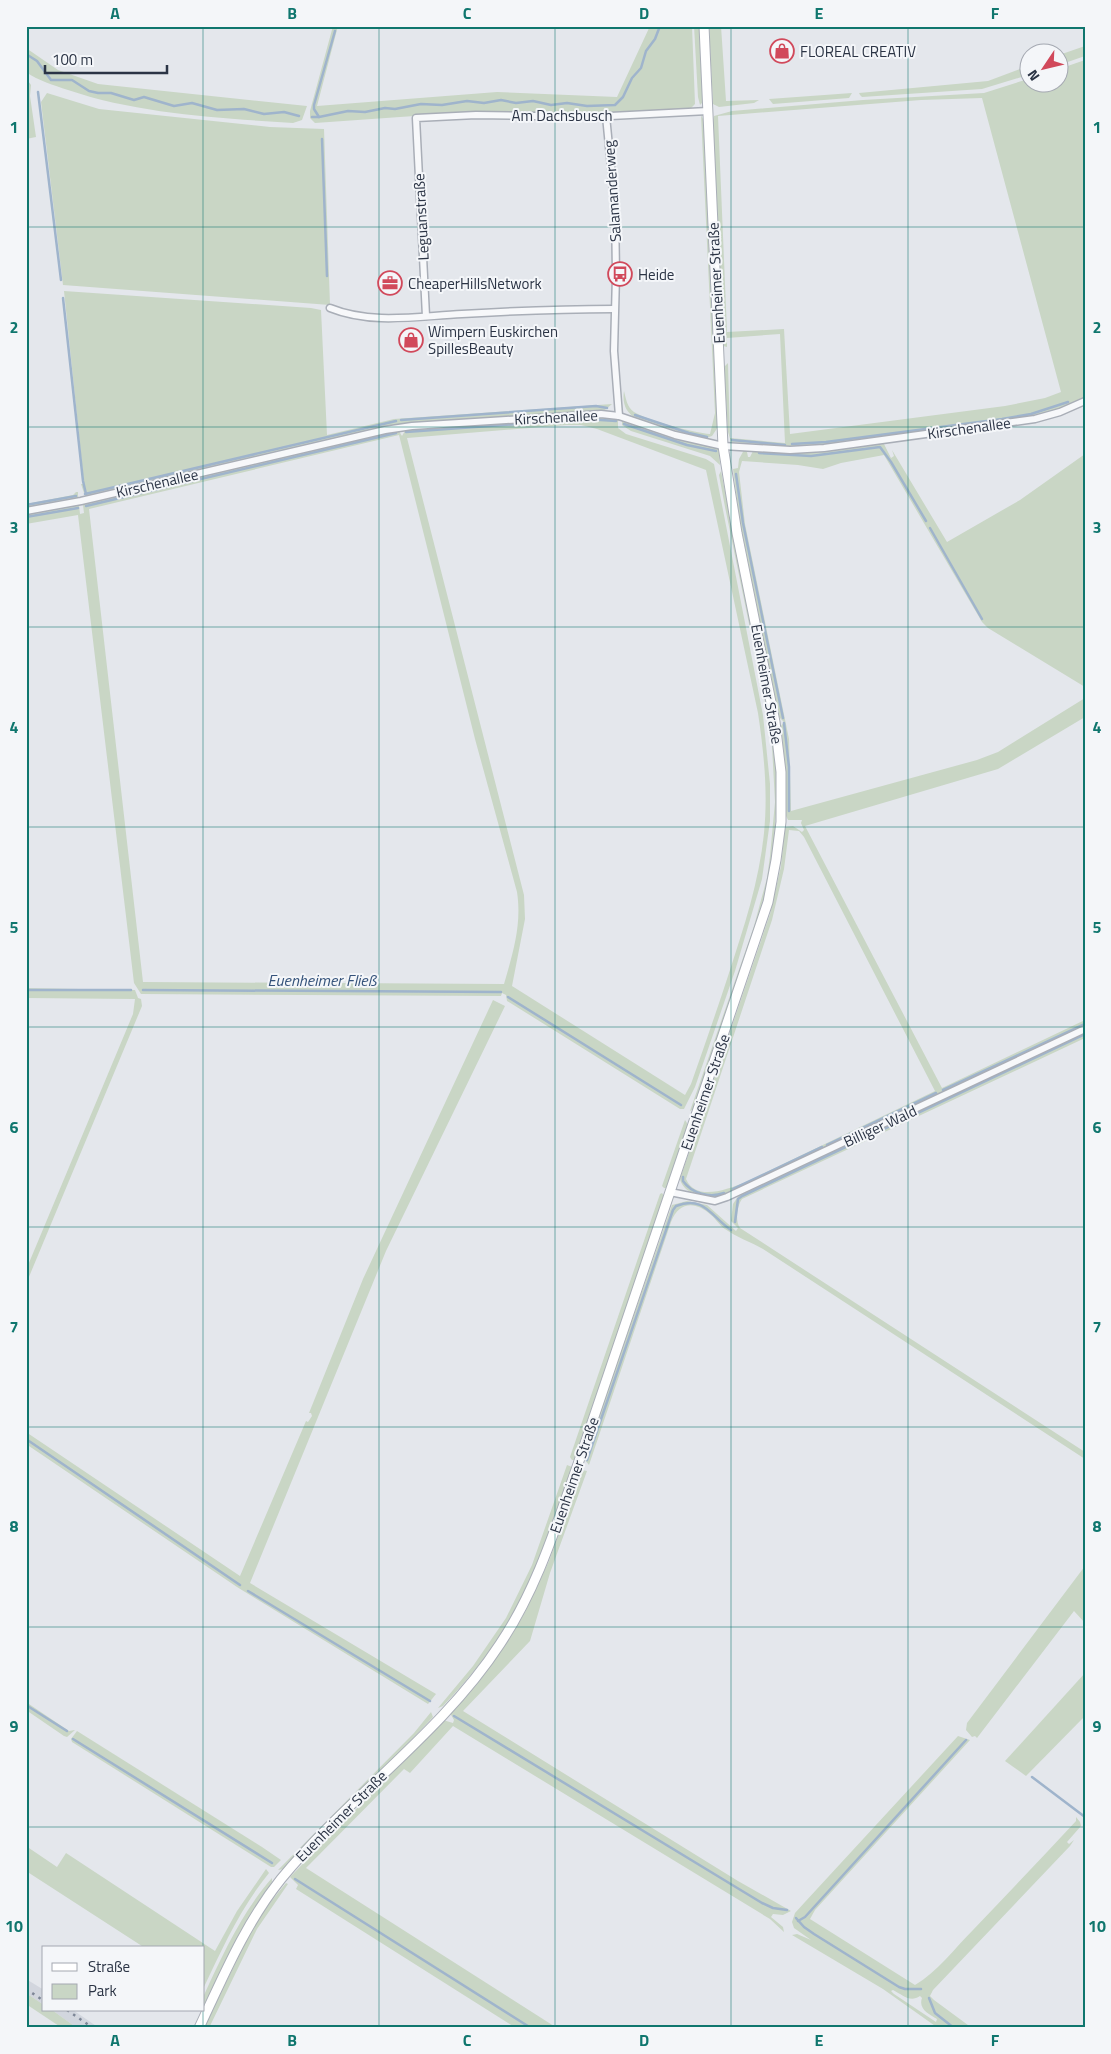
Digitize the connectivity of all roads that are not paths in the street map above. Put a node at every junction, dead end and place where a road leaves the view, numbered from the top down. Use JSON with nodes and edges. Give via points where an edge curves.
{"nodes":[{"id":1,"x":704,"y":26,"type":"edge"},
{"id":2,"x":708,"y":111,"type":"junction"},
{"id":3,"x":606,"y":116,"type":"junction"},
{"id":4,"x":416,"y":118,"type":"joint"},
{"id":5,"x":330,"y":308,"type":"dead end"},
{"id":6,"x":614,"y":309,"type":"junction"},
{"id":7,"x":426,"y":316,"type":"junction"},
{"id":8,"x":1085,"y":401,"type":"edge"},
{"id":9,"x":620,"y":416,"type":"junction"},
{"id":10,"x":723,"y":446,"type":"junction"},
{"id":11,"x":26,"y":511,"type":"edge"},
{"id":12,"x":1085,"y":1029,"type":"edge"},
{"id":13,"x":670,"y":1192,"type":"junction"},
{"id":14,"x":199,"y":2028,"type":"edge"}],
"edges":[{"from":1,"to":2,"type":"main road","name":"Euenheimer Straße"},
{"from":2,"to":3,"type":"street","name":"Am Dachsbusch"},
{"from":2,"to":10,"type":"main road","name":"Euenheimer Straße"},
{"from":3,"to":4,"type":"street","name":"Am Dachsbusch"},
{"from":3,"to":6,"type":"street","name":"Salamanderweg","via":[[615,207]]},
{"from":4,"to":7,"type":"street","name":"Leguanstraße"},
{"from":5,"to":7,"type":"street","via":[[349,315],[376,318]]},
{"from":6,"to":7,"type":"street"},
{"from":6,"to":9,"type":"street","name":"Salamanderweg"},
{"from":8,"to":10,"type":"street","name":"Kirschenallee","via":[[1035,419],[824,448],[790,450]]},
{"from":9,"to":10,"type":"street","name":"Kirschenallee","via":[[675,435]]},
{"from":9,"to":11,"type":"street","name":"Kirschenallee","via":[[595,414],[400,427],[91,499]]},
{"from":10,"to":13,"type":"main road","name":"Euenheimer Straße","via":[[775,722],[781,772],[781,822],[763,920]]},
{"from":12,"to":13,"type":"street","name":"Billiger Wald","via":[[727,1197],[714,1201]]},
{"from":13,"to":14,"type":"main road","name":"Euenheimer Straße","via":[[549,1545],[518,1615],[494,1653],[459,1697],[274,1888],[240,1942]]}]}
